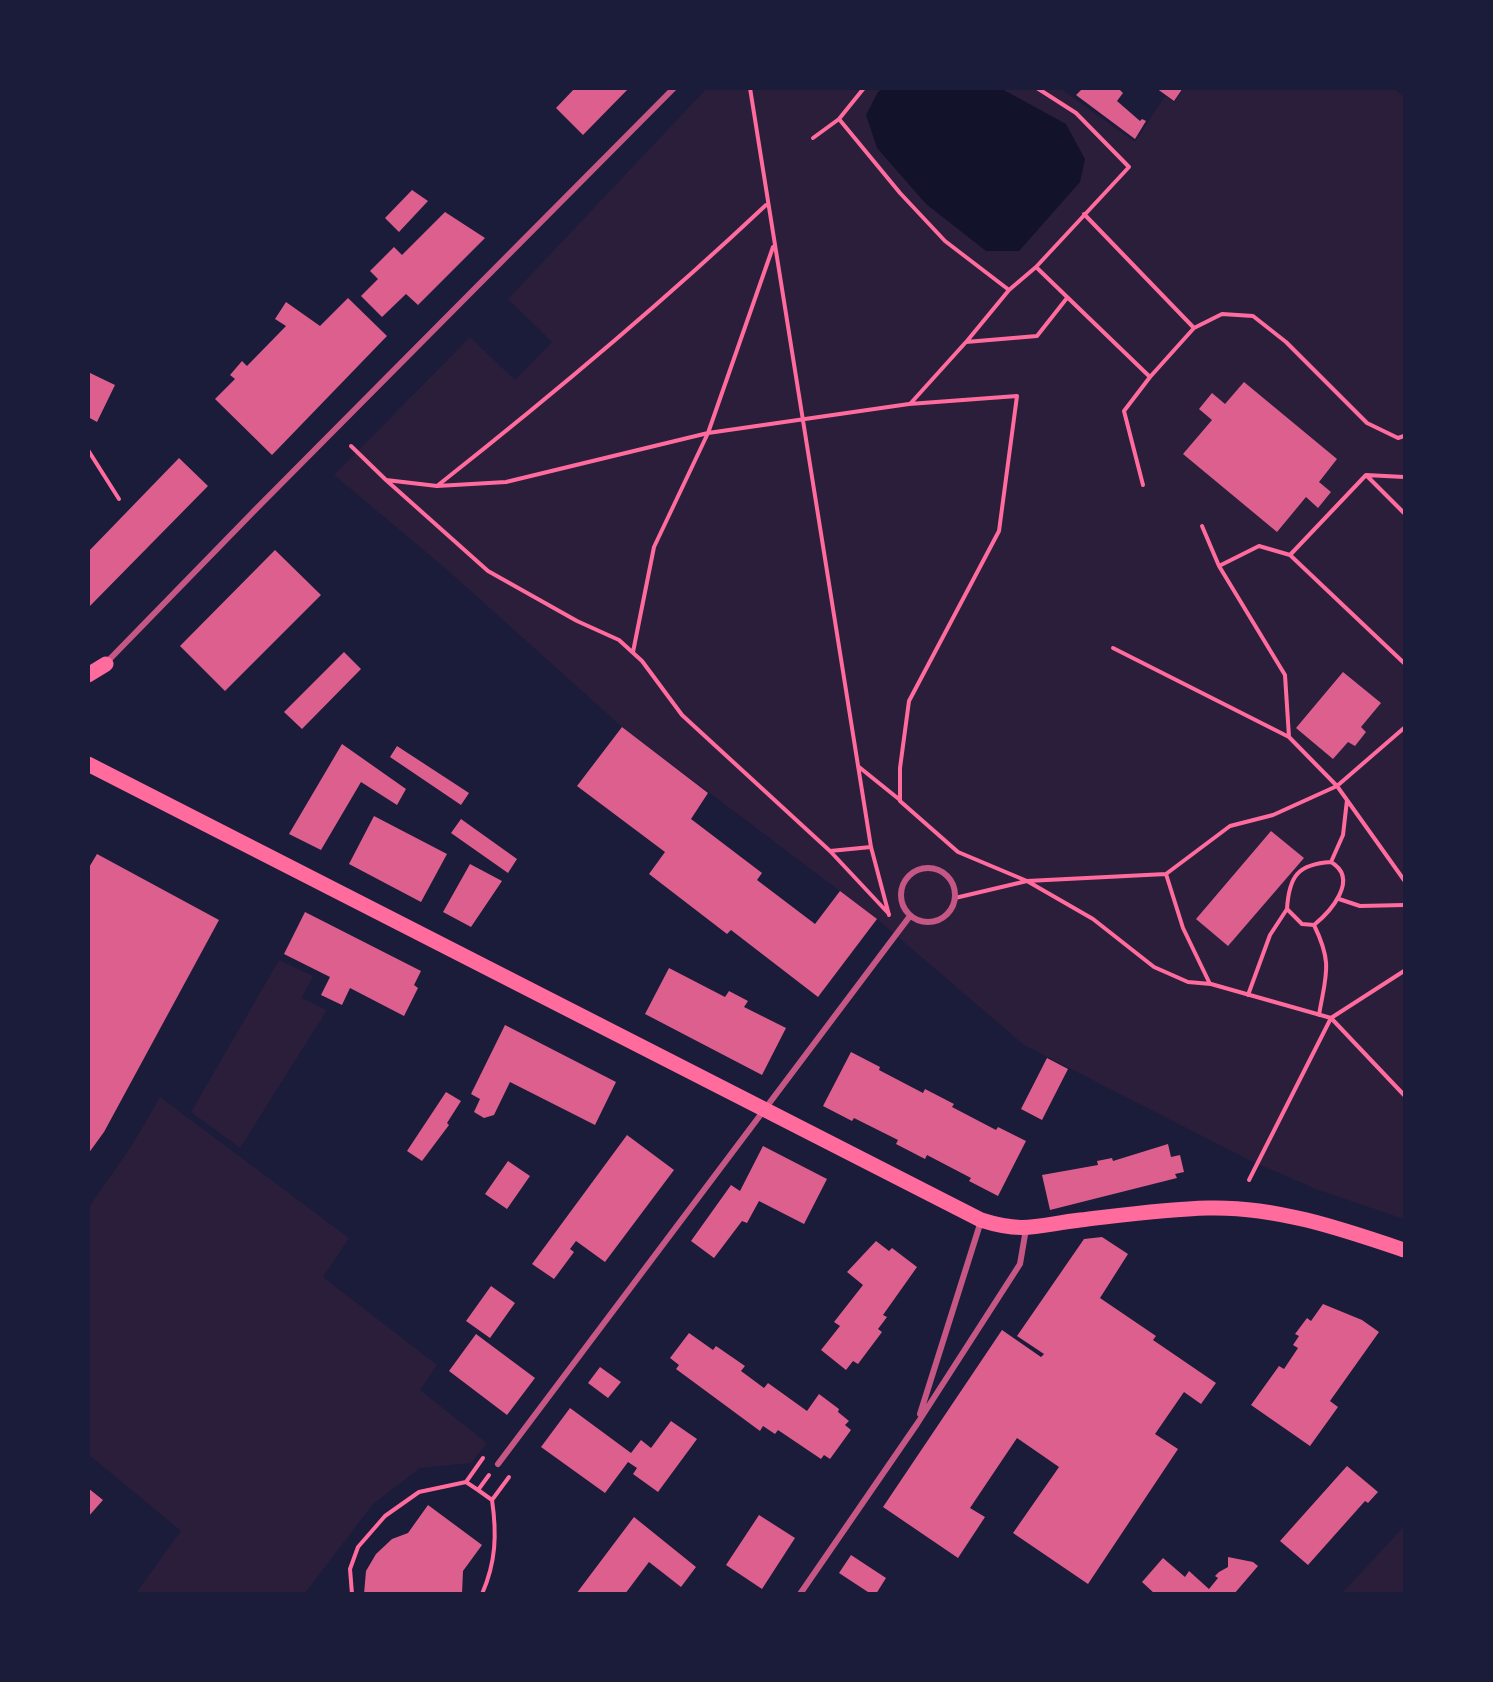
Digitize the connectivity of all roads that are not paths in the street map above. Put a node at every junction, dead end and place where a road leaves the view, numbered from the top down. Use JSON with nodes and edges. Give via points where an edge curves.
{"nodes":[{"id":1,"x":674,"y":88,"type":"edge"},
{"id":2,"x":106,"y":664,"type":"junction"},
{"id":3,"x":88,"y":675,"type":"edge"},
{"id":4,"x":88,"y":681,"type":"edge"},
{"id":5,"x":88,"y":764,"type":"edge"},
{"id":6,"x":910,"y":916,"type":"junction"},
{"id":7,"x":763,"y":1111,"type":"junction"},
{"id":8,"x":981,"y":1220,"type":"junction"},
{"id":9,"x":1026,"y":1229,"type":"junction"},
{"id":10,"x":1404,"y":1250,"type":"edge"},
{"id":11,"x":917,"y":1424,"type":"junction"},
{"id":12,"x":498,"y":1464,"type":"road end"},
{"id":13,"x":800,"y":1593,"type":"edge"}],
"edges":[{"from":1,"to":2,"type":"street"},
{"from":2,"to":3,"type":"main road"},
{"from":2,"to":4,"type":"street"},
{"from":5,"to":7,"type":"main road"},
{"from":6,"to":6,"type":"street","via":[[901,900],[910,874],[936,869],[945,874],[951,880],[955,898],[948,913],[942,919],[925,922]]},
{"from":6,"to":7,"type":"street"},
{"from":7,"to":8,"type":"main road"},
{"from":7,"to":12,"type":"street"},
{"from":8,"to":9,"type":"main road","via":[[1009,1229]]},
{"from":8,"to":11,"type":"street"},
{"from":9,"to":10,"type":"main road","via":[[1078,1220],[1210,1208],[1294,1217]]},
{"from":9,"to":11,"type":"street","via":[[1020,1264]]},
{"from":11,"to":13,"type":"street"}]}
